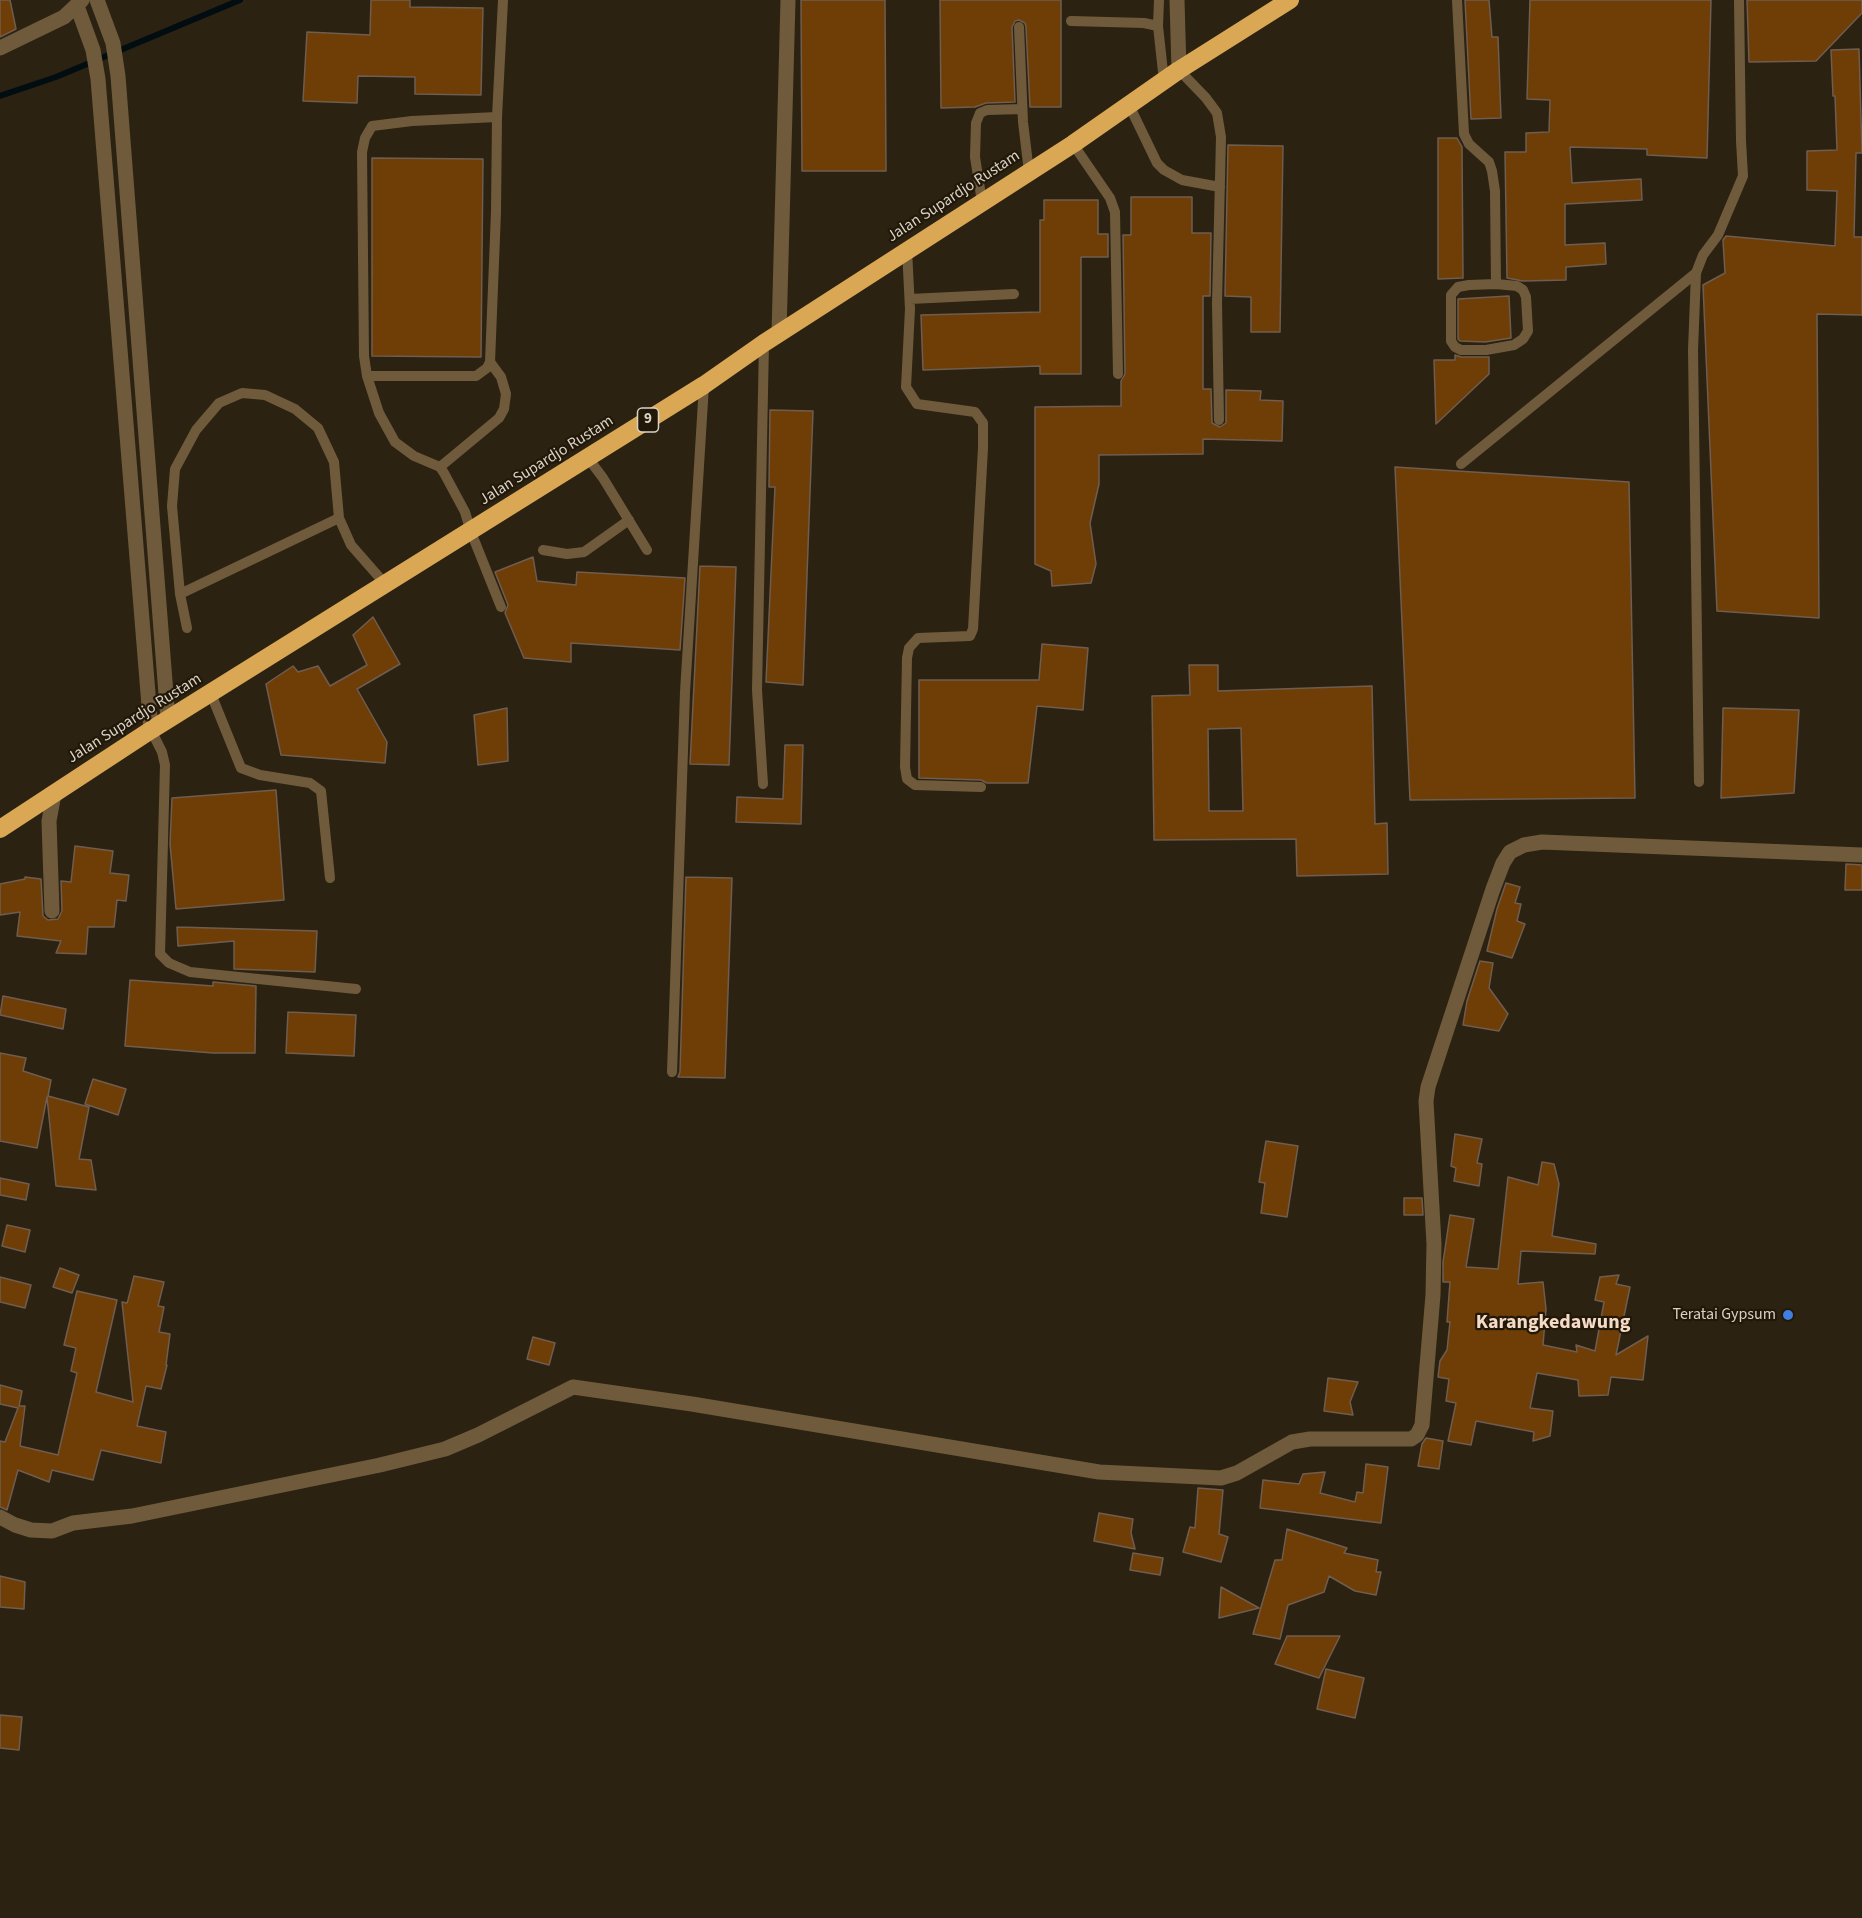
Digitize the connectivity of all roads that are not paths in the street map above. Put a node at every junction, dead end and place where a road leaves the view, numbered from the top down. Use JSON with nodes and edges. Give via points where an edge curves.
{"nodes":[{"id":1,"x":61,"y":0,"type":"edge"},
{"id":2,"x":97,"y":0,"type":"edge"},
{"id":3,"x":503,"y":0,"type":"edge"},
{"id":4,"x":788,"y":0,"type":"edge"},
{"id":5,"x":1160,"y":0,"type":"edge"},
{"id":6,"x":1177,"y":0,"type":"edge"},
{"id":7,"x":1290,"y":0,"type":"edge"},
{"id":8,"x":1456,"y":0,"type":"edge"},
{"id":9,"x":1739,"y":0,"type":"edge"},
{"id":10,"x":79,"y":3,"type":"edge"},
{"id":11,"x":63,"y":17,"type":"junction"},
{"id":12,"x":1071,"y":21,"type":"dead end"},
{"id":13,"x":1158,"y":26,"type":"junction"},
{"id":14,"x":1019,"y":27,"type":"dead end"},
{"id":15,"x":0,"y":48,"type":"edge"},
{"id":16,"x":1172,"y":76,"type":"junction"},
{"id":17,"x":1129,"y":105,"type":"junction"},
{"id":18,"x":1022,"y":109,"type":"junction"},
{"id":19,"x":497,"y":117,"type":"junction"},
{"id":20,"x":1073,"y":144,"type":"junction"},
{"id":21,"x":1029,"y":172,"type":"junction"},
{"id":22,"x":1220,"y":187,"type":"junction"},
{"id":23,"x":982,"y":202,"type":"junction"},
{"id":24,"x":907,"y":250,"type":"junction"},
{"id":25,"x":1696,"y":273,"type":"junction"},
{"id":26,"x":1496,"y":284,"type":"junction"},
{"id":27,"x":1014,"y":294,"type":"dead end"},
{"id":28,"x":910,"y":299,"type":"junction"},
{"id":29,"x":771,"y":338,"type":"junction"},
{"id":30,"x":490,"y":362,"type":"junction"},
{"id":31,"x":1118,"y":374,"type":"dead end"},
{"id":32,"x":367,"y":376,"type":"junction"},
{"id":33,"x":704,"y":385,"type":"junction"},
{"id":34,"x":1219,"y":420,"type":"dead end"},
{"id":35,"x":588,"y":458,"type":"junction"},
{"id":36,"x":1461,"y":464,"type":"dead end"},
{"id":37,"x":440,"y":467,"type":"junction"},
{"id":38,"x":339,"y":518,"type":"junction"},
{"id":39,"x":629,"y":520,"type":"junction"},
{"id":40,"x":471,"y":532,"type":"junction"},
{"id":41,"x":543,"y":550,"type":"dead end"},
{"id":42,"x":647,"y":550,"type":"dead end"},
{"id":43,"x":386,"y":585,"type":"junction"},
{"id":44,"x":180,"y":594,"type":"junction"},
{"id":45,"x":501,"y":607,"type":"dead end"},
{"id":46,"x":187,"y":628,"type":"dead end"},
{"id":47,"x":211,"y":694,"type":"junction"},
{"id":48,"x":168,"y":720,"type":"junction"},
{"id":49,"x":151,"y":730,"type":"junction"},
{"id":50,"x":1699,"y":782,"type":"dead end"},
{"id":51,"x":764,"y":784,"type":"dead end"},
{"id":52,"x":981,"y":787,"type":"dead end"},
{"id":53,"x":54,"y":794,"type":"junction"},
{"id":54,"x":0,"y":829,"type":"edge"},
{"id":55,"x":1862,"y":855,"type":"edge"},
{"id":56,"x":330,"y":878,"type":"dead end"},
{"id":57,"x":52,"y":911,"type":"dead end"},
{"id":58,"x":356,"y":989,"type":"dead end"},
{"id":59,"x":672,"y":1072,"type":"dead end"},
{"id":60,"x":0,"y":1517,"type":"edge"}],
"edges":[{"from":1,"to":11,"type":"street"},
{"from":2,"to":48,"type":"street","via":[[113,43],[118,76]]},
{"from":3,"to":19,"type":"lane"},
{"from":4,"to":29,"type":"street"},
{"from":5,"to":13,"type":"lane"},
{"from":6,"to":16,"type":"street"},
{"from":7,"to":16,"type":"highway","name":"Jalan Supardjo Rustam","number":"9"},
{"from":8,"to":26,"type":"lane","via":[[1464,134],[1489,162],[1495,191]]},
{"from":9,"to":25,"type":"lane","via":[[1743,176],[1718,235]]},
{"from":10,"to":11,"type":"street"},
{"from":10,"to":49,"type":"street","via":[[98,79]]},
{"from":11,"to":15,"type":"street"},
{"from":12,"to":13,"type":"lane"},
{"from":13,"to":16,"type":"lane"},
{"from":14,"to":18,"type":"lane"},
{"from":16,"to":17,"type":"highway","name":"Jalan Supardjo Rustam","number":"9"},
{"from":16,"to":22,"type":"lane","via":[[1206,98],[1217,113],[1221,137]]},
{"from":17,"to":20,"type":"highway","name":"Jalan Supardjo Rustam","number":"9"},
{"from":17,"to":22,"type":"lane","via":[[1157,164],[1182,180]]},
{"from":18,"to":21,"type":"lane"},
{"from":18,"to":23,"type":"lane","via":[[980,113],[975,157]]},
{"from":19,"to":30,"type":"lane"},
{"from":19,"to":32,"type":"lane","via":[[372,126],[365,138],[362,152]]},
{"from":20,"to":21,"type":"highway","name":"Jalan Supardjo Rustam","number":"9"},
{"from":20,"to":31,"type":"lane","via":[[1110,198],[1115,212]]},
{"from":21,"to":23,"type":"highway","name":"Jalan Supardjo Rustam","number":"9"},
{"from":22,"to":34,"type":"lane"},
{"from":23,"to":24,"type":"highway","name":"Jalan Supardjo Rustam","number":"9"},
{"from":24,"to":28,"type":"lane"},
{"from":24,"to":29,"type":"highway","name":"Jalan Supardjo Rustam","number":"9"},
{"from":25,"to":36,"type":"lane"},
{"from":25,"to":50,"type":"lane","via":[[1693,350]]},
{"from":26,"to":26,"type":"lane","via":[[1517,285],[1523,290],[1528,332],[1514,345],[1486,350],[1455,347],[1450,331],[1451,295],[1458,287]]},
{"from":27,"to":28,"type":"lane"},
{"from":28,"to":52,"type":"lane","via":[[906,387],[917,404],[975,412],[983,423],[983,448],[973,629],[970,636],[918,638],[909,648],[905,767],[907,779],[915,785]]},
{"from":29,"to":33,"type":"highway","name":"Jalan Supardjo Rustam","number":"9"},
{"from":29,"to":51,"type":"lane","via":[[757,690]]},
{"from":30,"to":32,"type":"lane","via":[[476,376]]},
{"from":30,"to":37,"type":"lane","via":[[506,393],[504,409]]},
{"from":32,"to":37,"type":"lane","via":[[379,413],[395,442],[414,456]]},
{"from":33,"to":35,"type":"highway","name":"Jalan Supardjo Rustam","number":"9"},
{"from":33,"to":59,"type":"lane","via":[[685,692]]},
{"from":35,"to":39,"type":"lane"},
{"from":35,"to":40,"type":"highway","name":"Jalan Supardjo Rustam","number":"9"},
{"from":37,"to":40,"type":"lane","via":[[465,512]]},
{"from":38,"to":43,"type":"lane","via":[[351,545]]},
{"from":38,"to":44,"type":"lane"},
{"from":38,"to":44,"type":"lane","via":[[334,462],[318,428],[295,409],[265,395],[242,393],[219,403],[196,430],[175,469],[172,506]]},
{"from":39,"to":41,"type":"lane","via":[[584,552]]},
{"from":39,"to":42,"type":"lane"},
{"from":40,"to":43,"type":"highway","name":"Jalan Supardjo Rustam","number":"9"},
{"from":40,"to":45,"type":"lane"},
{"from":43,"to":47,"type":"highway","name":"Jalan Supardjo Rustam","number":"9"},
{"from":44,"to":46,"type":"lane"},
{"from":47,"to":48,"type":"highway","name":"Jalan Supardjo Rustam","number":"9"},
{"from":47,"to":56,"type":"lane","via":[[241,768],[310,783],[321,791]]},
{"from":48,"to":49,"type":"highway","name":"Jalan Supardjo Rustam","number":"9"},
{"from":49,"to":53,"type":"highway","name":"Jalan Supardjo Rustam","number":"9"},
{"from":49,"to":58,"type":"lane","via":[[165,765],[160,954],[169,963],[190,972]]},
{"from":53,"to":54,"type":"highway","name":"Jalan Supardjo Rustam","number":"9"},
{"from":53,"to":57,"type":"street","via":[[49,821]]},
{"from":55,"to":60,"type":"street","via":[[1542,842],[1524,844],[1510,852],[1493,889],[1428,1087],[1433,1295],[1422,1425],[1411,1439],[1292,1442],[1221,1478],[1099,1472],[573,1387],[445,1449],[380,1465],[132,1516],[73,1523],[52,1531],[15,1526]]}]}
